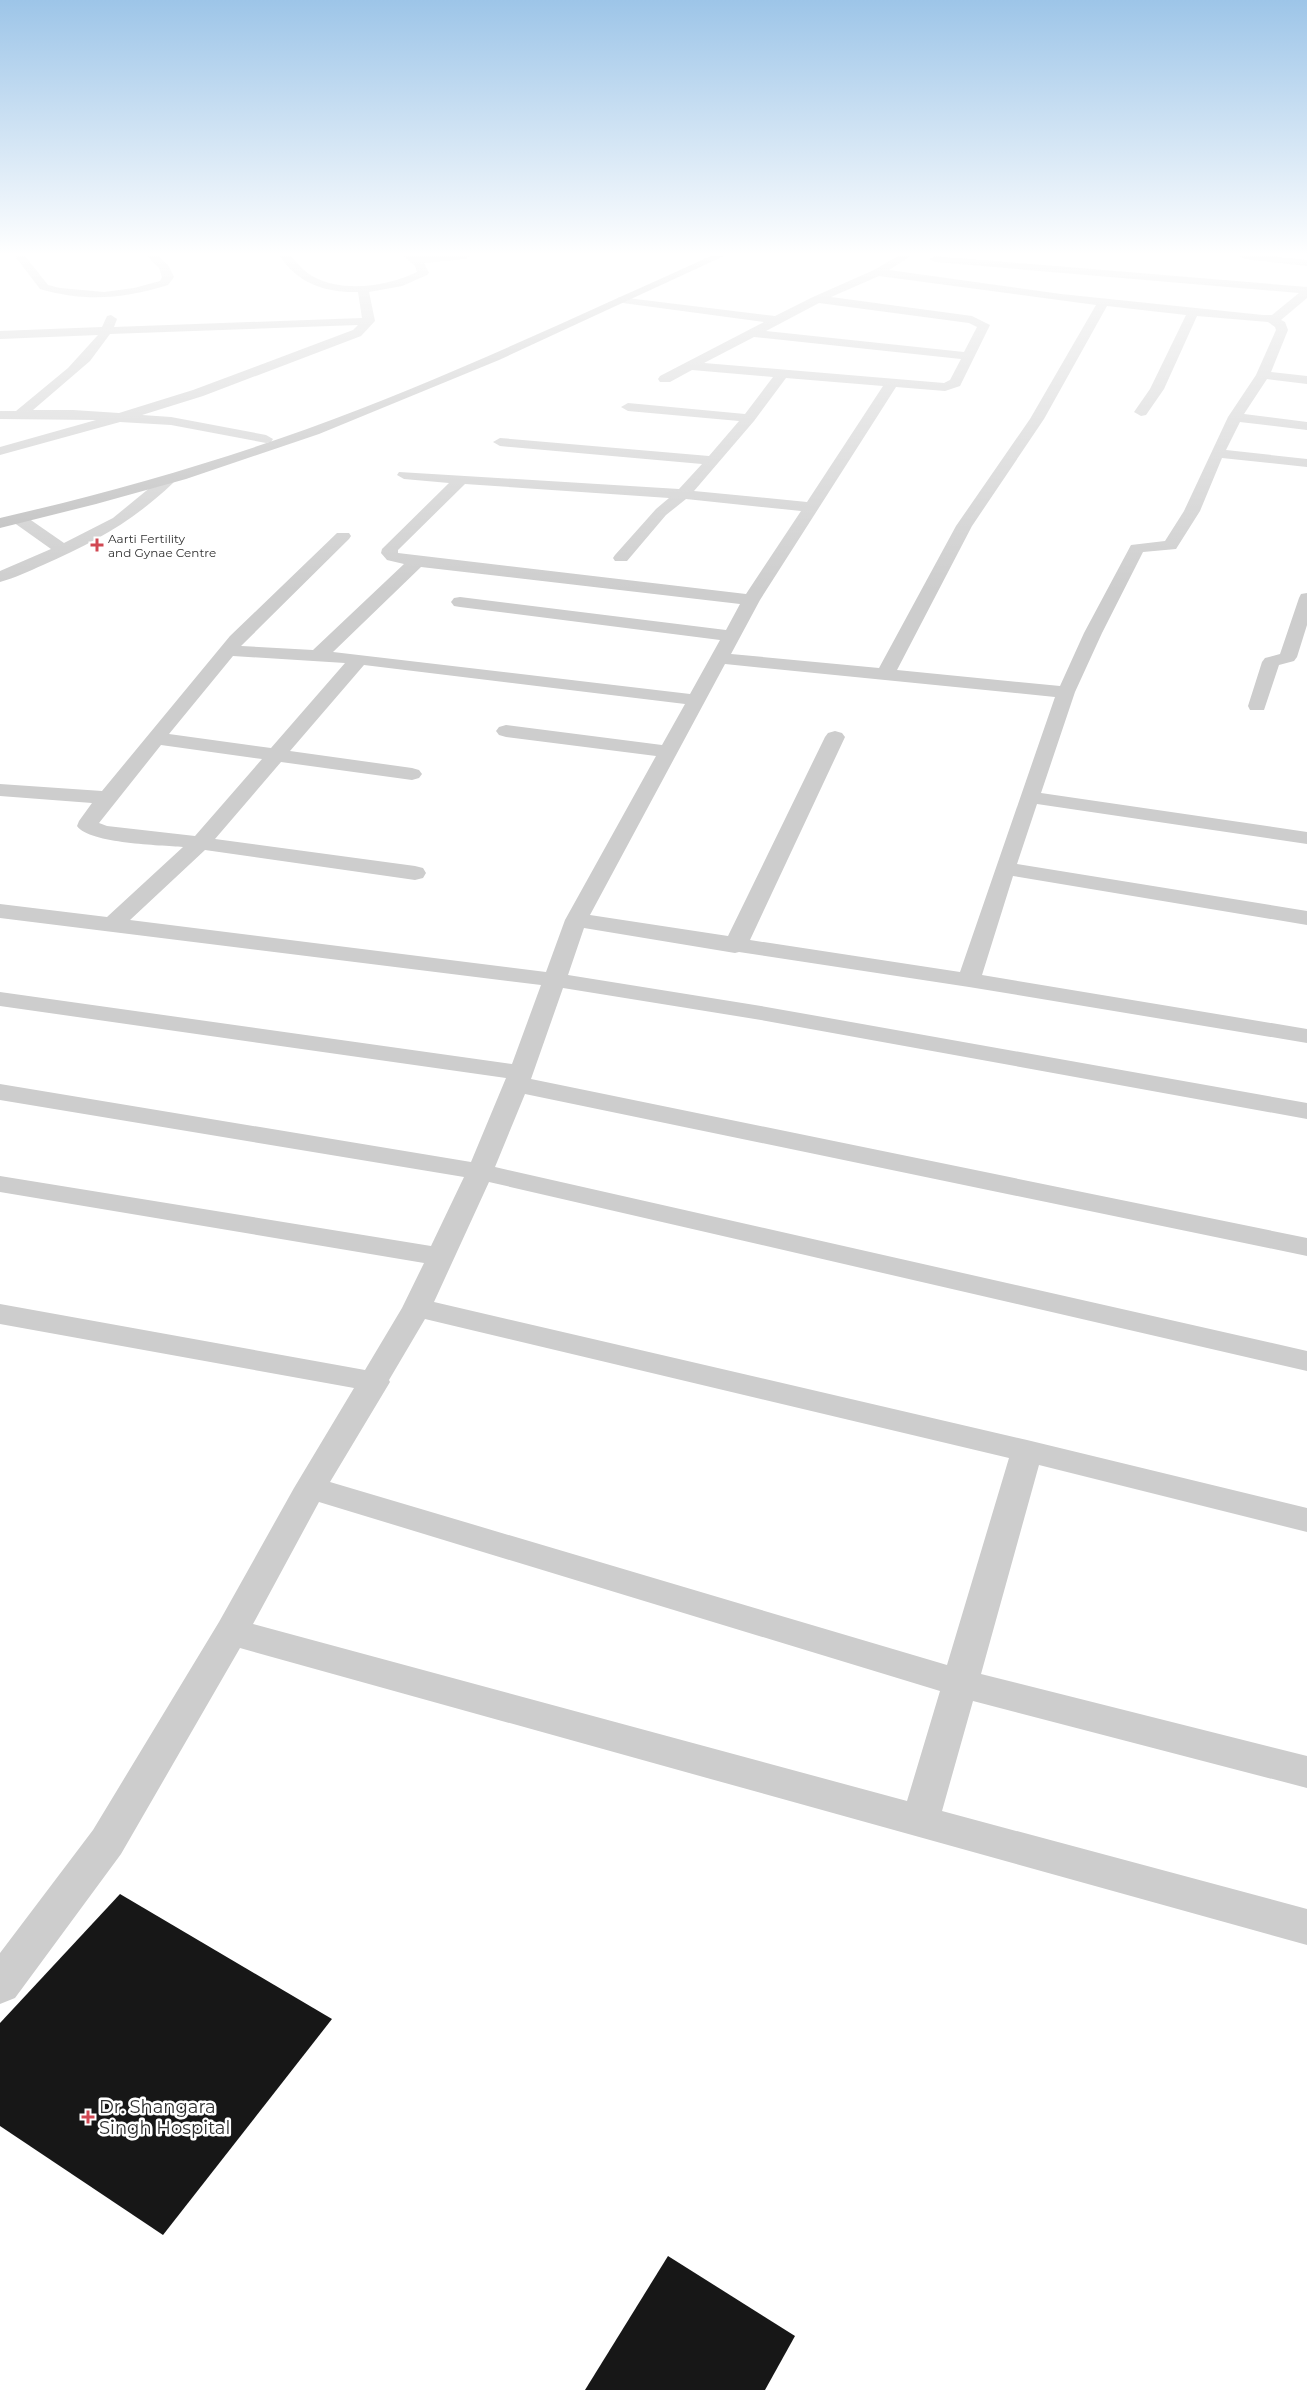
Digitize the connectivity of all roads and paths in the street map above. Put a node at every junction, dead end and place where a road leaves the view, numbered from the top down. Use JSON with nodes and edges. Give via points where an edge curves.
{"nodes":[{"id":1,"x":74,"y":368,"type":"edge"},
{"id":2,"x":265,"y":368,"type":"edge"},
{"id":3,"x":441,"y":368,"type":"edge"},
{"id":4,"x":466,"y":368,"type":"edge"},
{"id":5,"x":685,"y":368,"type":"edge"},
{"id":6,"x":706,"y":368,"type":"edge"},
{"id":7,"x":961,"y":368,"type":"edge"},
{"id":8,"x":1066,"y":368,"type":"edge"},
{"id":9,"x":1166,"y":368,"type":"edge"},
{"id":10,"x":1266,"y":368,"type":"edge"},
{"id":11,"x":782,"y":374,"type":"junction"},
{"id":12,"x":1263,"y":375,"type":"junction"},
{"id":13,"x":665,"y":379,"type":"dead end"},
{"id":14,"x":1307,"y":380,"type":"edge"},
{"id":15,"x":892,"y":384,"type":"junction"},
{"id":16,"x":628,"y":408,"type":"dead end"},
{"id":17,"x":1141,"y":412,"type":"dead end"},
{"id":18,"x":20,"y":414,"type":"junction"},
{"id":19,"x":0,"y":415,"type":"edge"},
{"id":20,"x":121,"y":417,"type":"junction"},
{"id":21,"x":1235,"y":417,"type":"junction"},
{"id":22,"x":749,"y":418,"type":"junction"},
{"id":23,"x":1307,"y":426,"type":"edge"},
{"id":24,"x":266,"y":438,"type":"junction"},
{"id":25,"x":500,"y":442,"type":"dead end"},
{"id":26,"x":0,"y":451,"type":"edge"},
{"id":27,"x":1217,"y":452,"type":"junction"},
{"id":28,"x":713,"y":461,"type":"junction"},
{"id":29,"x":1307,"y":463,"type":"edge"},
{"id":30,"x":404,"y":475,"type":"dead end"},
{"id":31,"x":460,"y":479,"type":"junction"},
{"id":32,"x":168,"y":480,"type":"junction"},
{"id":33,"x":683,"y":494,"type":"junction"},
{"id":34,"x":811,"y":507,"type":"junction"},
{"id":35,"x":0,"y":513,"type":"edge"},
{"id":36,"x":19,"y":519,"type":"junction"},
{"id":37,"x":0,"y":523,"type":"edge"},
{"id":38,"x":343,"y":536,"type":"dead end"},
{"id":39,"x":63,"y":550,"type":"junction"},
{"id":40,"x":621,"y":558,"type":"dead end"},
{"id":41,"x":419,"y":562,"type":"junction"},
{"id":42,"x":0,"y":577,"type":"edge"},
{"id":43,"x":1307,"y":598,"type":"edge"},
{"id":44,"x":751,"y":600,"type":"junction"},
{"id":45,"x":460,"y":602,"type":"dead end"},
{"id":46,"x":1301,"y":636,"type":"edge"},
{"id":47,"x":724,"y":647,"type":"junction"},
{"id":48,"x":228,"y":650,"type":"junction"},
{"id":49,"x":318,"y":656,"type":"junction"},
{"id":50,"x":359,"y":660,"type":"junction"},
{"id":51,"x":885,"y":675,"type":"junction"},
{"id":52,"x":1066,"y":692,"type":"junction"},
{"id":53,"x":696,"y":700,"type":"junction"},
{"id":54,"x":1257,"y":706,"type":"dead end"},
{"id":55,"x":506,"y":731,"type":"dead end"},
{"id":56,"x":835,"y":737,"type":"dead end"},
{"id":57,"x":156,"y":738,"type":"junction"},
{"id":58,"x":668,"y":752,"type":"junction"},
{"id":59,"x":277,"y":754,"type":"junction"},
{"id":60,"x":412,"y":774,"type":"dead end"},
{"id":61,"x":0,"y":790,"type":"edge"},
{"id":62,"x":1030,"y":797,"type":"junction"},
{"id":63,"x":107,"y":798,"type":"junction"},
{"id":64,"x":1307,"y":838,"type":"edge"},
{"id":65,"x":200,"y":842,"type":"junction"},
{"id":66,"x":1005,"y":868,"type":"junction"},
{"id":67,"x":415,"y":873,"type":"dead end"},
{"id":68,"x":0,"y":911,"type":"edge"},
{"id":69,"x":1307,"y":918,"type":"edge"},
{"id":70,"x":576,"y":920,"type":"junction"},
{"id":71,"x":113,"y":924,"type":"junction"},
{"id":72,"x":735,"y":946,"type":"junction"},
{"id":73,"x":555,"y":980,"type":"junction"},
{"id":74,"x":969,"y":980,"type":"junction"},
{"id":75,"x":0,"y":999,"type":"edge"},
{"id":76,"x":1307,"y":1036,"type":"edge"},
{"id":77,"x":518,"y":1079,"type":"junction"},
{"id":78,"x":0,"y":1092,"type":"edge"},
{"id":79,"x":1307,"y":1111,"type":"edge"},
{"id":80,"x":480,"y":1172,"type":"junction"},
{"id":81,"x":0,"y":1184,"type":"edge"},
{"id":82,"x":1307,"y":1247,"type":"edge"},
{"id":83,"x":442,"y":1257,"type":"junction"},
{"id":84,"x":418,"y":1308,"type":"junction"},
{"id":85,"x":0,"y":1314,"type":"edge"},
{"id":86,"x":1307,"y":1361,"type":"edge"},
{"id":87,"x":375,"y":1382,"type":"junction"},
{"id":88,"x":1027,"y":1451,"type":"junction"},
{"id":89,"x":310,"y":1488,"type":"junction"},
{"id":90,"x":1307,"y":1520,"type":"edge"},
{"id":91,"x":230,"y":1632,"type":"junction"},
{"id":92,"x":960,"y":1683,"type":"junction"},
{"id":93,"x":1307,"y":1772,"type":"edge"},
{"id":94,"x":920,"y":1822,"type":"junction"},
{"id":95,"x":1307,"y":1927,"type":"edge"},
{"id":96,"x":0,"y":1985,"type":"edge"}],
"edges":[{"from":1,"to":18,"type":"street"},
{"from":2,"to":20,"type":"street"},
{"from":3,"to":24,"type":"street","via":[[338,412]]},
{"from":4,"to":32,"type":"street","via":[[359,414]]},
{"from":5,"to":13,"type":"street"},
{"from":6,"to":11,"type":"street"},
{"from":7,"to":15,"type":"street","via":[[952,386]]},
{"from":8,"to":51,"type":"street","via":[[1037,419],[964,526]]},
{"from":9,"to":17,"type":"street"},
{"from":10,"to":12,"type":"street"},
{"from":11,"to":15,"type":"street"},
{"from":11,"to":22,"type":"street"},
{"from":12,"to":14,"type":"street"},
{"from":12,"to":21,"type":"street"},
{"from":15,"to":34,"type":"street"},
{"from":16,"to":22,"type":"street"},
{"from":18,"to":19,"type":"street"},
{"from":18,"to":20,"type":"street"},
{"from":20,"to":24,"type":"street","via":[[171,421]]},
{"from":20,"to":26,"type":"street"},
{"from":21,"to":23,"type":"street"},
{"from":21,"to":27,"type":"street"},
{"from":22,"to":28,"type":"street"},
{"from":24,"to":35,"type":"street","via":[[122,485]]},
{"from":25,"to":28,"type":"street"},
{"from":27,"to":29,"type":"street"},
{"from":27,"to":52,"type":"street","via":[[1192,511],[1170,546],[1137,548]]},
{"from":28,"to":33,"type":"street"},
{"from":30,"to":31,"type":"street"},
{"from":31,"to":33,"type":"street"},
{"from":31,"to":41,"type":"street","via":[[390,549],[389,554],[393,557]]},
{"from":32,"to":36,"type":"street"},
{"from":32,"to":39,"type":"street","via":[[139,507],[111,526]]},
{"from":33,"to":34,"type":"street"},
{"from":33,"to":40,"type":"street","via":[[670,502]]},
{"from":34,"to":44,"type":"street"},
{"from":36,"to":37,"type":"street"},
{"from":36,"to":39,"type":"street"},
{"from":38,"to":48,"type":"street"},
{"from":39,"to":42,"type":"street"},
{"from":41,"to":44,"type":"street"},
{"from":41,"to":49,"type":"street","via":[[412,565]]},
{"from":43,"to":46,"type":"street"},
{"from":44,"to":47,"type":"street"},
{"from":45,"to":47,"type":"street"},
{"from":46,"to":54,"type":"street","via":[[1288,657],[1272,662]]},
{"from":47,"to":51,"type":"street"},
{"from":47,"to":53,"type":"street"},
{"from":48,"to":49,"type":"street"},
{"from":48,"to":57,"type":"street"},
{"from":49,"to":50,"type":"street"},
{"from":50,"to":53,"type":"street"},
{"from":50,"to":59,"type":"street"},
{"from":51,"to":52,"type":"street"},
{"from":52,"to":62,"type":"street"},
{"from":53,"to":58,"type":"street"},
{"from":55,"to":58,"type":"street"},
{"from":56,"to":72,"type":"street"},
{"from":57,"to":59,"type":"street"},
{"from":57,"to":63,"type":"street"},
{"from":58,"to":70,"type":"street"},
{"from":59,"to":60,"type":"street"},
{"from":59,"to":65,"type":"street"},
{"from":61,"to":63,"type":"street"},
{"from":62,"to":64,"type":"street"},
{"from":62,"to":66,"type":"street"},
{"from":63,"to":65,"type":"street","via":[[89,821],[88,826],[92,829]]},
{"from":65,"to":67,"type":"street"},
{"from":65,"to":71,"type":"street"},
{"from":66,"to":69,"type":"street"},
{"from":66,"to":74,"type":"street"},
{"from":68,"to":71,"type":"street"},
{"from":70,"to":72,"type":"street"},
{"from":70,"to":73,"type":"street"},
{"from":71,"to":73,"type":"street"},
{"from":72,"to":74,"type":"street"},
{"from":73,"to":77,"type":"street"},
{"from":73,"to":79,"type":"street","via":[[761,1013]]},
{"from":74,"to":76,"type":"street"},
{"from":75,"to":77,"type":"street"},
{"from":77,"to":80,"type":"street"},
{"from":77,"to":82,"type":"street"},
{"from":78,"to":80,"type":"street"},
{"from":80,"to":83,"type":"street"},
{"from":80,"to":86,"type":"street"},
{"from":81,"to":83,"type":"street"},
{"from":83,"to":84,"type":"street"},
{"from":84,"to":87,"type":"street"},
{"from":84,"to":88,"type":"street"},
{"from":85,"to":87,"type":"street"},
{"from":87,"to":89,"type":"street"},
{"from":88,"to":90,"type":"street"},
{"from":88,"to":92,"type":"street"},
{"from":89,"to":91,"type":"street"},
{"from":89,"to":92,"type":"street"},
{"from":91,"to":94,"type":"street"},
{"from":91,"to":96,"type":"street","via":[[107,1842]]},
{"from":92,"to":93,"type":"street"},
{"from":92,"to":94,"type":"street"},
{"from":94,"to":95,"type":"street"}]}
